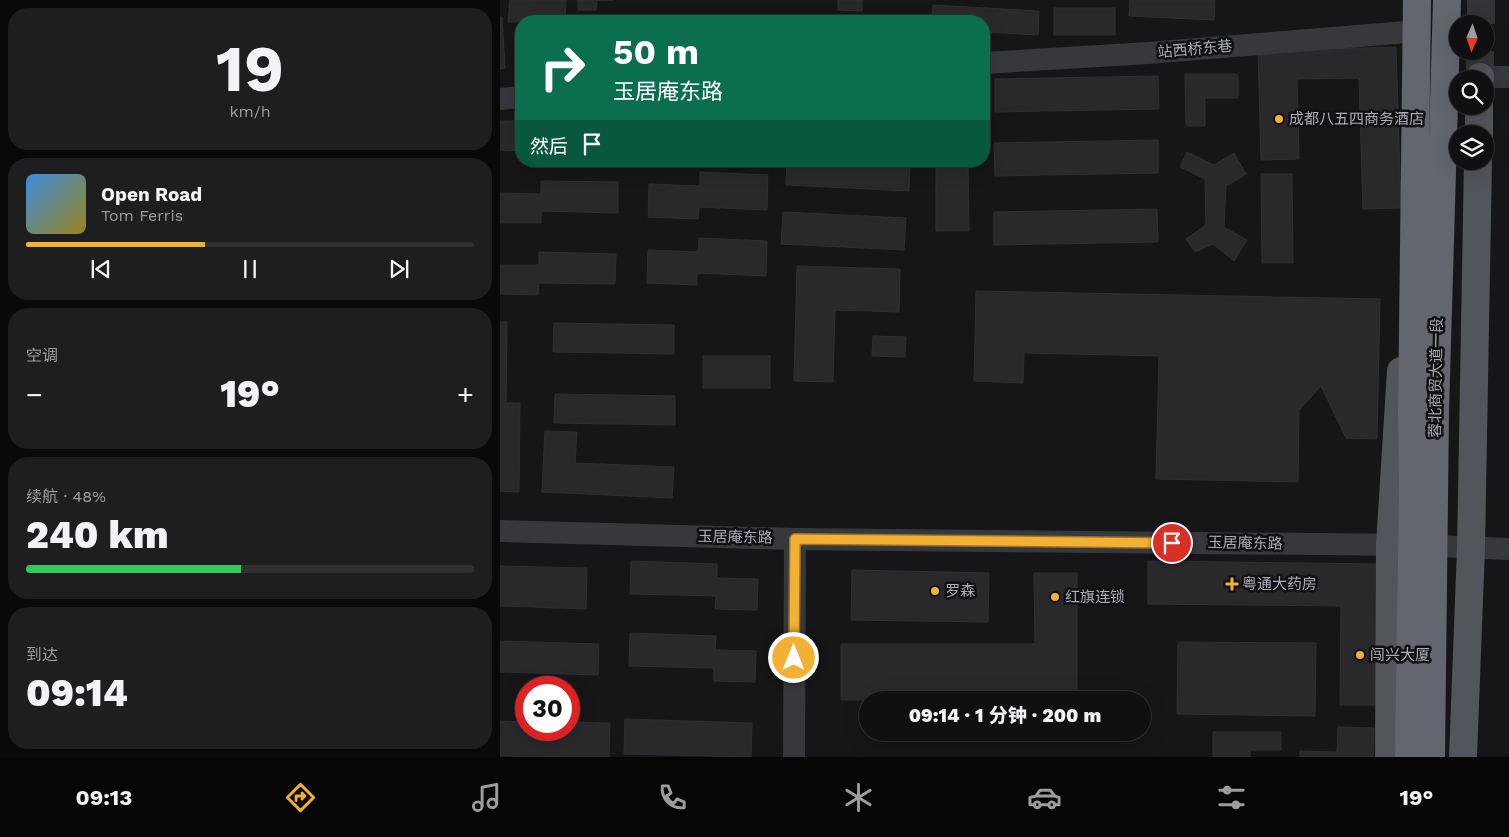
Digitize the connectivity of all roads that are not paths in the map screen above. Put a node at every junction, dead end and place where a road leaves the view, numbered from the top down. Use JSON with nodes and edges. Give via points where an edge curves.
{"nodes":[{"id":1,"x":1417,"y":0,"type":"edge"},
{"id":2,"x":1447,"y":0,"type":"edge"},
{"id":3,"x":1407,"y":32,"type":"joint"},
{"id":4,"x":990,"y":63,"type":"edge"},
{"id":5,"x":1509,"y":77,"type":"edge"},
{"id":6,"x":1494,"y":78,"type":"edge"},
{"id":7,"x":515,"y":98,"type":"edge"},
{"id":8,"x":500,"y":99,"type":"edge"},
{"id":9,"x":1478,"y":170,"type":"edge"},
{"id":10,"x":500,"y":531,"type":"edge"},
{"id":11,"x":795,"y":539,"type":"junction"},
{"id":12,"x":1401,"y":545,"type":"junction"},
{"id":13,"x":1471,"y":548,"type":"junction"},
{"id":14,"x":1509,"y":550,"type":"edge"},
{"id":15,"x":794,"y":757,"type":"edge"},
{"id":16,"x":1389,"y":757,"type":"edge"},
{"id":17,"x":1409,"y":757,"type":"edge"},
{"id":18,"x":1431,"y":757,"type":"edge"},
{"id":19,"x":1463,"y":757,"type":"edge"}],
"edges":[{"from":1,"to":12,"type":"highway","name":"蓉北商贸大道一段","bridge":true,"via":[[1413,492]]},
{"from":2,"to":18,"type":"highway","name":"蓉北商贸大道一段","bridge":true,"via":[[1435,412]]},
{"from":3,"to":4,"type":"street","name":"站西桥东巷"},
{"from":3,"to":12,"type":"main road","name":"蓉北商贸大道一段"},
{"from":5,"to":6,"type":"street"},
{"from":7,"to":8,"type":"street"},
{"from":9,"to":13,"type":"main road"},
{"from":10,"to":11,"type":"street","name":"玉居庵东路"},
{"from":11,"to":12,"type":"street","name":"玉居庵东路"},
{"from":11,"to":15,"type":"street"},
{"from":12,"to":13,"type":"street","name":"玉居庵东路"},
{"from":12,"to":16,"type":"main road","name":"蓉北商贸大道一段"},
{"from":12,"to":17,"type":"highway","name":"蓉北商贸大道一段","bridge":true},
{"from":13,"to":14,"type":"street","name":"玉居庵东路"},
{"from":13,"to":19,"type":"main road"}]}
